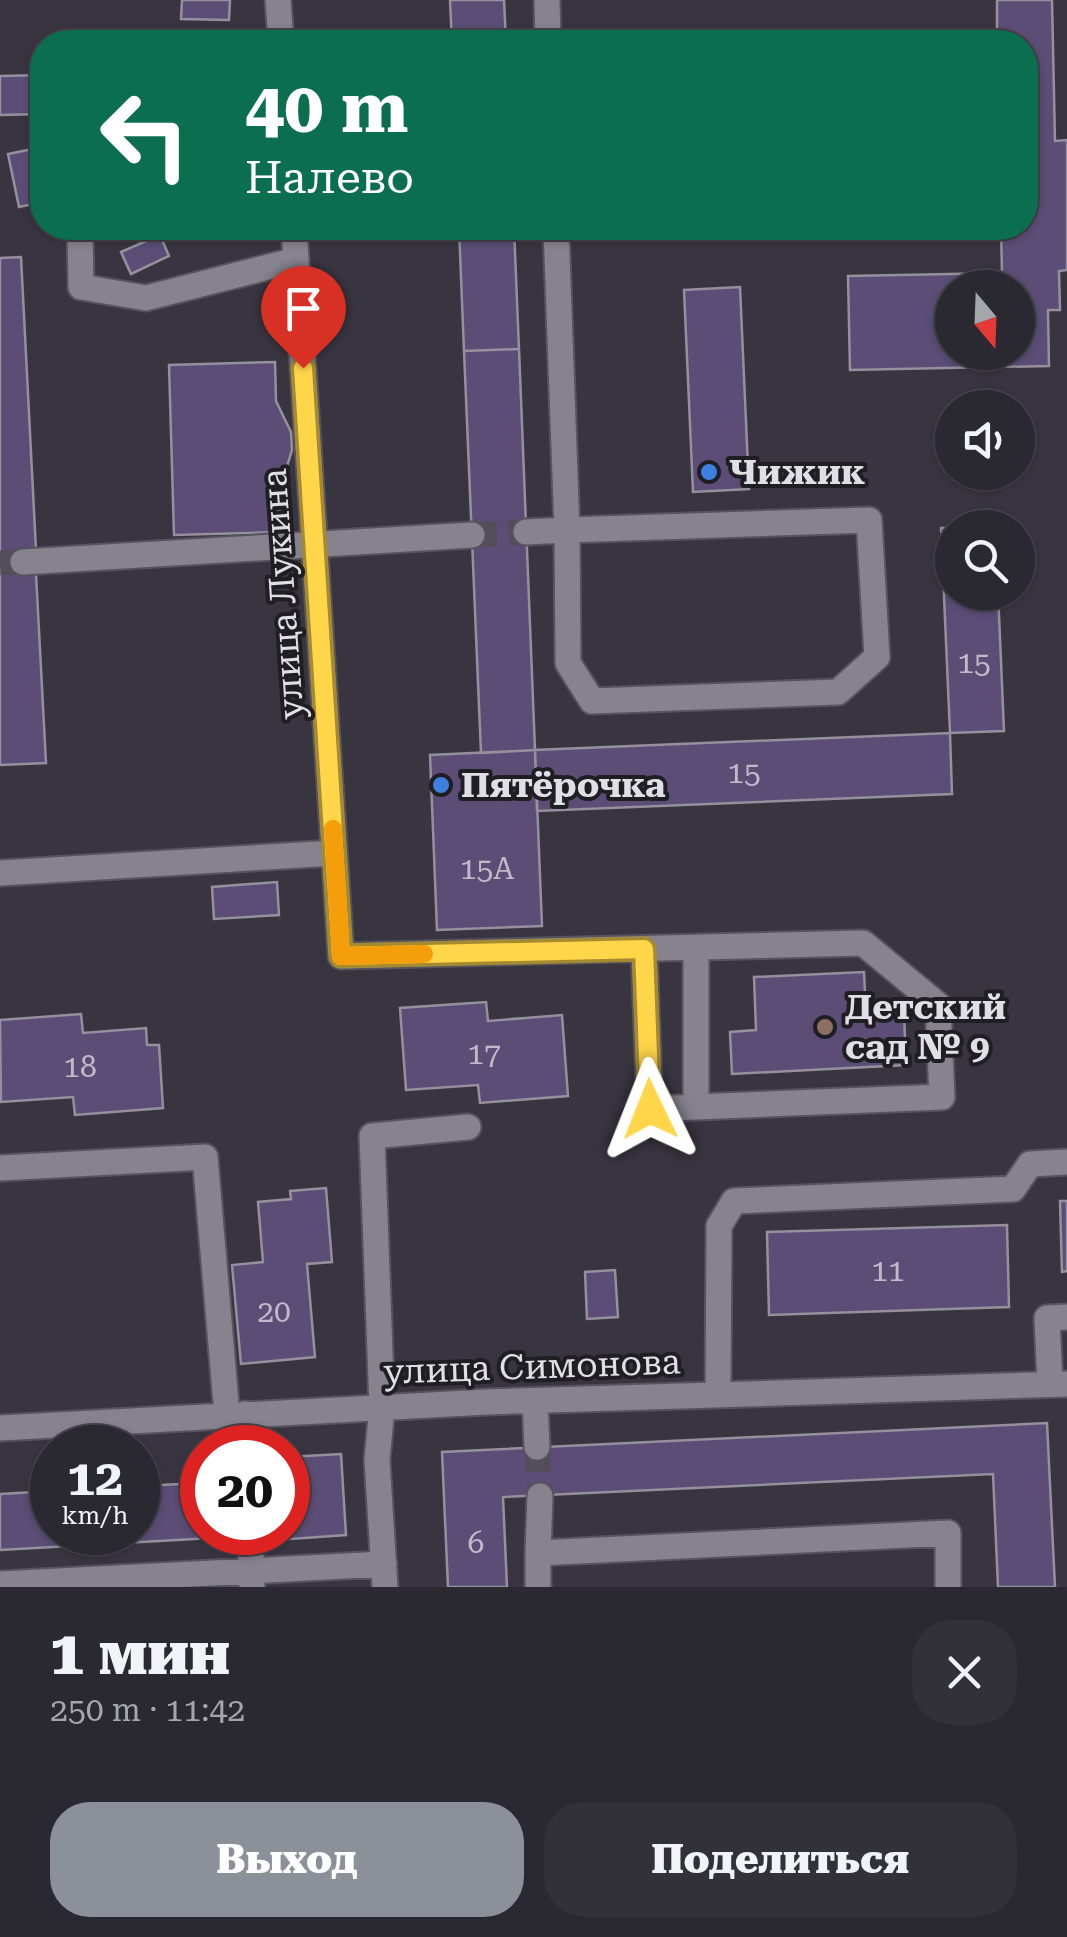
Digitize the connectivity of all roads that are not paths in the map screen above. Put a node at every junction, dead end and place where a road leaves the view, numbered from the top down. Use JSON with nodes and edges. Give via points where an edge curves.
{"nodes":[{"id":1,"x":278,"y":0,"type":"edge"},
{"id":2,"x":547,"y":0,"type":"edge"},
{"id":3,"x":280,"y":30,"type":"edge"},
{"id":4,"x":548,"y":30,"type":"edge"},
{"id":5,"x":80,"y":240,"type":"edge"},
{"id":6,"x":295,"y":240,"type":"edge"},
{"id":7,"x":556,"y":240,"type":"edge"},
{"id":8,"x":296,"y":260,"type":"junction"},
{"id":9,"x":568,"y":530,"type":"junction"},
{"id":10,"x":526,"y":532,"type":"tunnel mouth"},
{"id":11,"x":472,"y":535,"type":"tunnel mouth"},
{"id":12,"x":315,"y":547,"type":"junction"},
{"id":13,"x":22,"y":562,"type":"tunnel mouth"},
{"id":14,"x":334,"y":853,"type":"junction"},
{"id":15,"x":0,"y":873,"type":"edge"},
{"id":16,"x":696,"y":948,"type":"junction"},
{"id":17,"x":644,"y":949,"type":"junction"},
{"id":18,"x":696,"y":1107,"type":"junction"},
{"id":19,"x":468,"y":1127,"type":"dead end"},
{"id":20,"x":1067,"y":1162,"type":"edge"},
{"id":21,"x":0,"y":1168,"type":"edge"},
{"id":22,"x":1057,"y":1317,"type":"edge"},
{"id":23,"x":1058,"y":1384,"type":"edge"},
{"id":24,"x":718,"y":1395,"type":"junction"},
{"id":25,"x":535,"y":1401,"type":"junction"},
{"id":26,"x":382,"y":1407,"type":"junction"},
{"id":27,"x":236,"y":1415,"type":"junction"},
{"id":28,"x":239,"y":1425,"type":"edge"},
{"id":29,"x":0,"y":1428,"type":"edge"},
{"id":30,"x":537,"y":1448,"type":"tunnel mouth"},
{"id":31,"x":540,"y":1496,"type":"tunnel mouth"},
{"id":32,"x":538,"y":1552,"type":"junction"},
{"id":33,"x":251,"y":1555,"type":"edge"},
{"id":34,"x":385,"y":1575,"type":"edge"},
{"id":35,"x":252,"y":1580,"type":"edge"},
{"id":36,"x":0,"y":1584,"type":"edge"},
{"id":37,"x":538,"y":1587,"type":"edge"},
{"id":38,"x":948,"y":1587,"type":"edge"}],
"edges":[{"from":1,"to":3,"type":"street"},
{"from":2,"to":4,"type":"street"},
{"from":5,"to":8,"type":"street","via":[[81,287],[146,298]]},
{"from":6,"to":8,"type":"street","name":"улица Лукина"},
{"from":7,"to":9,"type":"street"},
{"from":8,"to":12,"type":"street","name":"улица Лукина"},
{"from":9,"to":9,"type":"street","via":[[568,663],[592,701],[838,692],[877,658],[869,520]]},
{"from":9,"to":10,"type":"street"},
{"from":11,"to":12,"type":"street"},
{"from":12,"to":13,"type":"street"},
{"from":12,"to":14,"type":"street","name":"улица Лукина"},
{"from":14,"to":15,"type":"street"},
{"from":14,"to":17,"type":"street","name":"улица Лукина","via":[[341,956]]},
{"from":16,"to":17,"type":"street"},
{"from":16,"to":18,"type":"street"},
{"from":16,"to":18,"type":"street","via":[[862,943],[938,1005],[942,1097]]},
{"from":17,"to":18,"type":"street","via":[[650,1109]]},
{"from":19,"to":26,"type":"street","via":[[372,1136]]},
{"from":20,"to":24,"type":"street","via":[[1030,1164],[1013,1189],[734,1201],[719,1226]]},
{"from":21,"to":27,"type":"street","via":[[206,1157]]},
{"from":22,"to":23,"type":"street"},
{"from":23,"to":24,"type":"street","name":"улица Симонова"},
{"from":24,"to":25,"type":"street","name":"улица Симонова"},
{"from":25,"to":26,"type":"street","name":"улица Симонова"},
{"from":25,"to":30,"type":"street"},
{"from":26,"to":27,"type":"street","name":"улица Симонова"},
{"from":26,"to":34,"type":"street","via":[[377,1460]]},
{"from":27,"to":28,"type":"street"},
{"from":27,"to":29,"type":"street","name":"улица Симонова"},
{"from":31,"to":32,"type":"street"},
{"from":32,"to":37,"type":"street"},
{"from":32,"to":38,"type":"street","via":[[948,1533]]},
{"from":33,"to":35,"type":"street"},
{"from":34,"to":35,"type":"street"},
{"from":35,"to":36,"type":"street"}]}
